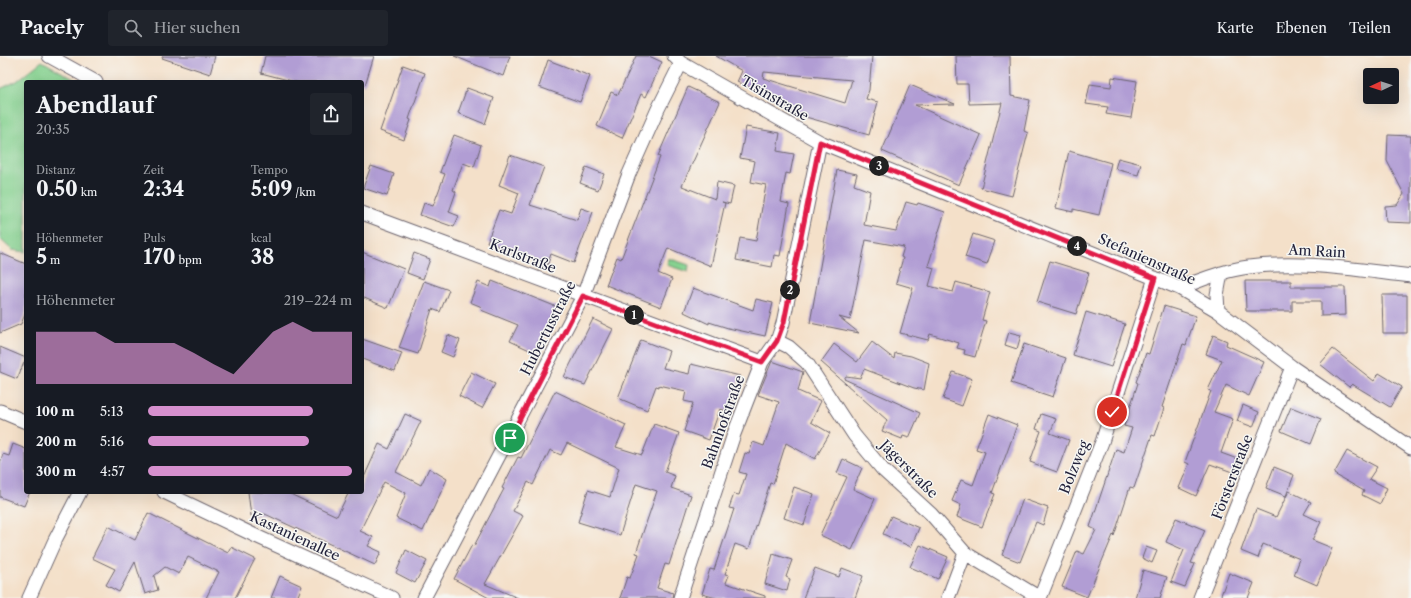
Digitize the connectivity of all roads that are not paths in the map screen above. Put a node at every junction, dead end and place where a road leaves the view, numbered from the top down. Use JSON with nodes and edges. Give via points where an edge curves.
{"nodes":[{"id":1,"x":49,"y":56,"type":"edge"},
{"id":2,"x":678,"y":59,"type":"edge"},
{"id":3,"x":92,"y":80,"type":"edge"},
{"id":4,"x":820,"y":142,"type":"junction"},
{"id":5,"x":364,"y":214,"type":"edge"},
{"id":6,"x":1221,"y":273,"type":"junction"},
{"id":7,"x":1411,"y":276,"type":"edge"},
{"id":8,"x":1155,"y":278,"type":"junction"},
{"id":9,"x":1179,"y":288,"type":"junction"},
{"id":10,"x":583,"y":296,"type":"junction"},
{"id":11,"x":1218,"y":311,"type":"junction"},
{"id":12,"x":777,"y":341,"type":"junction"},
{"id":13,"x":762,"y":362,"type":"junction"},
{"id":14,"x":1292,"y":367,"type":"junction"},
{"id":15,"x":0,"y":411,"type":"edge"},
{"id":16,"x":24,"y":421,"type":"edge"},
{"id":17,"x":1411,"y":448,"type":"edge"},
{"id":18,"x":79,"y":494,"type":"edge"},
{"id":19,"x":168,"y":494,"type":"edge"},
{"id":20,"x":965,"y":553,"type":"junction"},
{"id":21,"x":29,"y":598,"type":"edge"},
{"id":22,"x":392,"y":598,"type":"edge"},
{"id":23,"x":424,"y":598,"type":"edge"},
{"id":24,"x":680,"y":598,"type":"edge"},
{"id":25,"x":948,"y":598,"type":"edge"},
{"id":26,"x":1040,"y":598,"type":"edge"},
{"id":27,"x":1200,"y":598,"type":"edge"}],
"edges":[{"from":1,"to":3,"type":"street"},
{"from":2,"to":4,"type":"street","name":"Tisinstraße"},
{"from":2,"to":10,"type":"street","name":"Hubertusstraße","via":[[629,174]]},
{"from":4,"to":8,"type":"street","name":"Stefanienstraße"},
{"from":4,"to":12,"type":"street","name":"Bahnhofstraße","via":[[784,322]]},
{"from":5,"to":10,"type":"street","name":"Karlstraße"},
{"from":6,"to":7,"type":"street","name":"Am Rain","via":[[1249,267],[1294,264]]},
{"from":6,"to":9,"type":"street","name":"Am Rain"},
{"from":6,"to":11,"type":"street","via":[[1217,295]]},
{"from":8,"to":9,"type":"street","name":"Stefanienstraße"},
{"from":8,"to":26,"type":"street","name":"Bolzweg","via":[[1102,442]]},
{"from":9,"to":11,"type":"street","name":"Stefanienstraße"},
{"from":10,"to":13,"type":"street","name":"Karlstraße"},
{"from":10,"to":23,"type":"street","name":"Hubertusstraße"},
{"from":11,"to":14,"type":"street","name":"Stefanienstraße"},
{"from":12,"to":13,"type":"street","name":"Bahnhofstraße"},
{"from":12,"to":20,"type":"street","name":"Jägerstraße","via":[[789,347],[807,363],[854,435],[883,470],[931,514]]},
{"from":13,"to":24,"type":"street","name":"Bahnhofstraße","via":[[728,452]]},
{"from":14,"to":17,"type":"street","name":"Stefanienstraße"},
{"from":14,"to":27,"type":"street","name":"Försterstraße"},
{"from":15,"to":16,"type":"street"},
{"from":18,"to":21,"type":"street"},
{"from":19,"to":22,"type":"street","name":"Kastanienallee"},
{"from":20,"to":25,"type":"street"},
{"from":20,"to":26,"type":"street","name":"Jägerstraße"}]}
